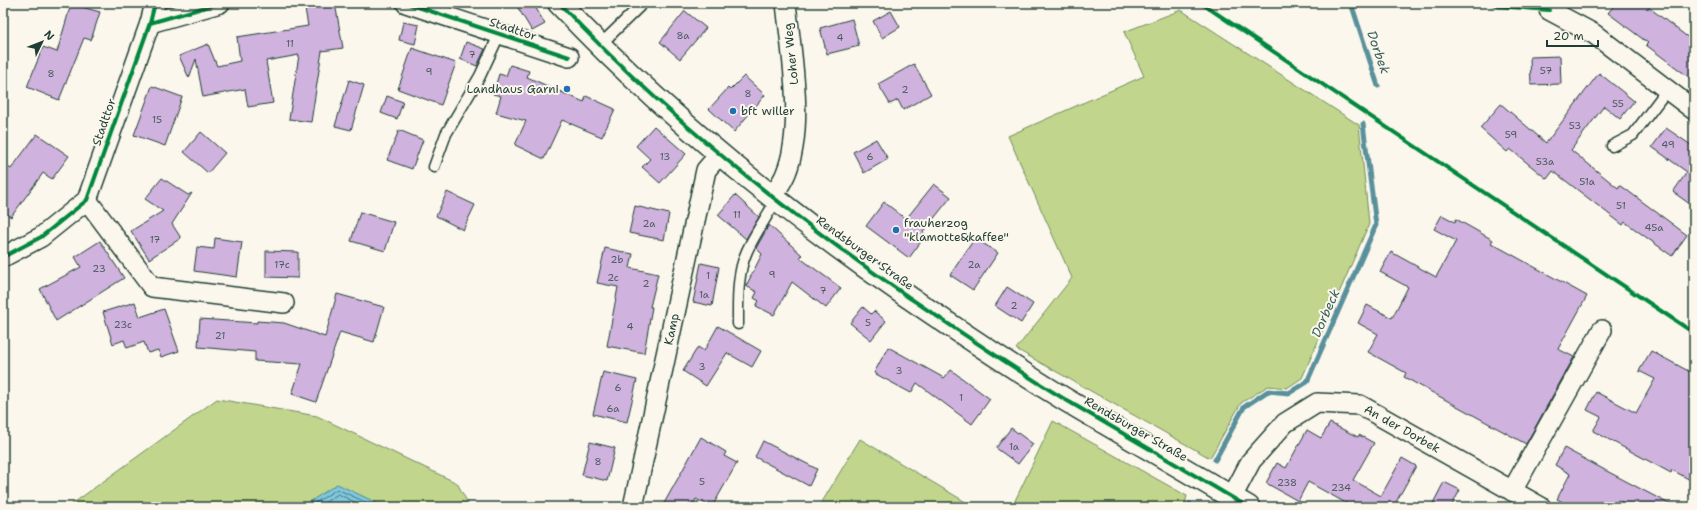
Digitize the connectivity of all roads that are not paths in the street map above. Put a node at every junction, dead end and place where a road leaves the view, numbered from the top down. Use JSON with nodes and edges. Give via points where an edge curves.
{"nodes":[{"id":1,"x":155,"y":3,"type":"edge"},
{"id":2,"x":220,"y":3,"type":"edge"},
{"id":3,"x":406,"y":3,"type":"edge"},
{"id":4,"x":558,"y":3,"type":"edge"},
{"id":5,"x":643,"y":3,"type":"edge"},
{"id":6,"x":786,"y":3,"type":"edge"},
{"id":7,"x":1550,"y":10,"type":"dead end"},
{"id":8,"x":150,"y":23,"type":"junction"},
{"id":9,"x":499,"y":35,"type":"junction"},
{"id":10,"x":599,"y":46,"type":"junction"},
{"id":11,"x":569,"y":58,"type":"dead end"},
{"id":12,"x":1667,"y":90,"type":"junction"},
{"id":13,"x":1694,"y":110,"type":"edge"},
{"id":14,"x":1612,"y":146,"type":"dead end"},
{"id":15,"x":719,"y":155,"type":"junction"},
{"id":16,"x":434,"y":167,"type":"dead end"},
{"id":17,"x":774,"y":199,"type":"junction"},
{"id":18,"x":88,"y":200,"type":"junction"},
{"id":19,"x":3,"y":257,"type":"edge"},
{"id":20,"x":284,"y":303,"type":"dead end"},
{"id":21,"x":738,"y":324,"type":"dead end"},
{"id":22,"x":1602,"y":330,"type":"dead end"},
{"id":23,"x":1512,"y":490,"type":"junction"},
{"id":24,"x":1240,"y":502,"type":"edge"},
{"id":25,"x":633,"y":507,"type":"edge"},
{"id":26,"x":1541,"y":507,"type":"edge"}],
"edges":[{"from":1,"to":8,"type":"street","name":"Stadttor"},
{"from":2,"to":8,"type":"street"},
{"from":3,"to":9,"type":"street","name":"Stadttor"},
{"from":4,"to":10,"type":"main road","name":"Rendsburger Straße"},
{"from":5,"to":10,"type":"lane"},
{"from":6,"to":17,"type":"street","name":"Loher Weg","via":[[795,88],[795,142],[786,173]]},
{"from":7,"to":12,"type":"street","via":[[1594,34]]},
{"from":8,"to":18,"type":"street","name":"Stadttor"},
{"from":9,"to":11,"type":"street","name":"Stadttor"},
{"from":9,"to":16,"type":"lane","via":[[480,76],[446,134]]},
{"from":10,"to":15,"type":"main road","name":"Rendsburger Straße"},
{"from":12,"to":13,"type":"street"},
{"from":12,"to":14,"type":"lane","via":[[1633,135]]},
{"from":15,"to":17,"type":"main road","name":"Rendsburger Straße"},
{"from":15,"to":25,"type":"street","name":"Kamp","via":[[706,170]]},
{"from":17,"to":21,"type":"lane","via":[[742,266]]},
{"from":17,"to":24,"type":"main road","name":"Rendsburger Straße","via":[[840,249],[951,326],[1065,399]]},
{"from":18,"to":19,"type":"street","via":[[41,237]]},
{"from":18,"to":20,"type":"street","via":[[152,287]]},
{"from":22,"to":23,"type":"street"},
{"from":23,"to":24,"type":"street","name":"An der Dorbek","via":[[1360,405],[1317,403],[1285,423],[1251,461]]},
{"from":23,"to":26,"type":"street","name":"An der Dorbek"}]}
